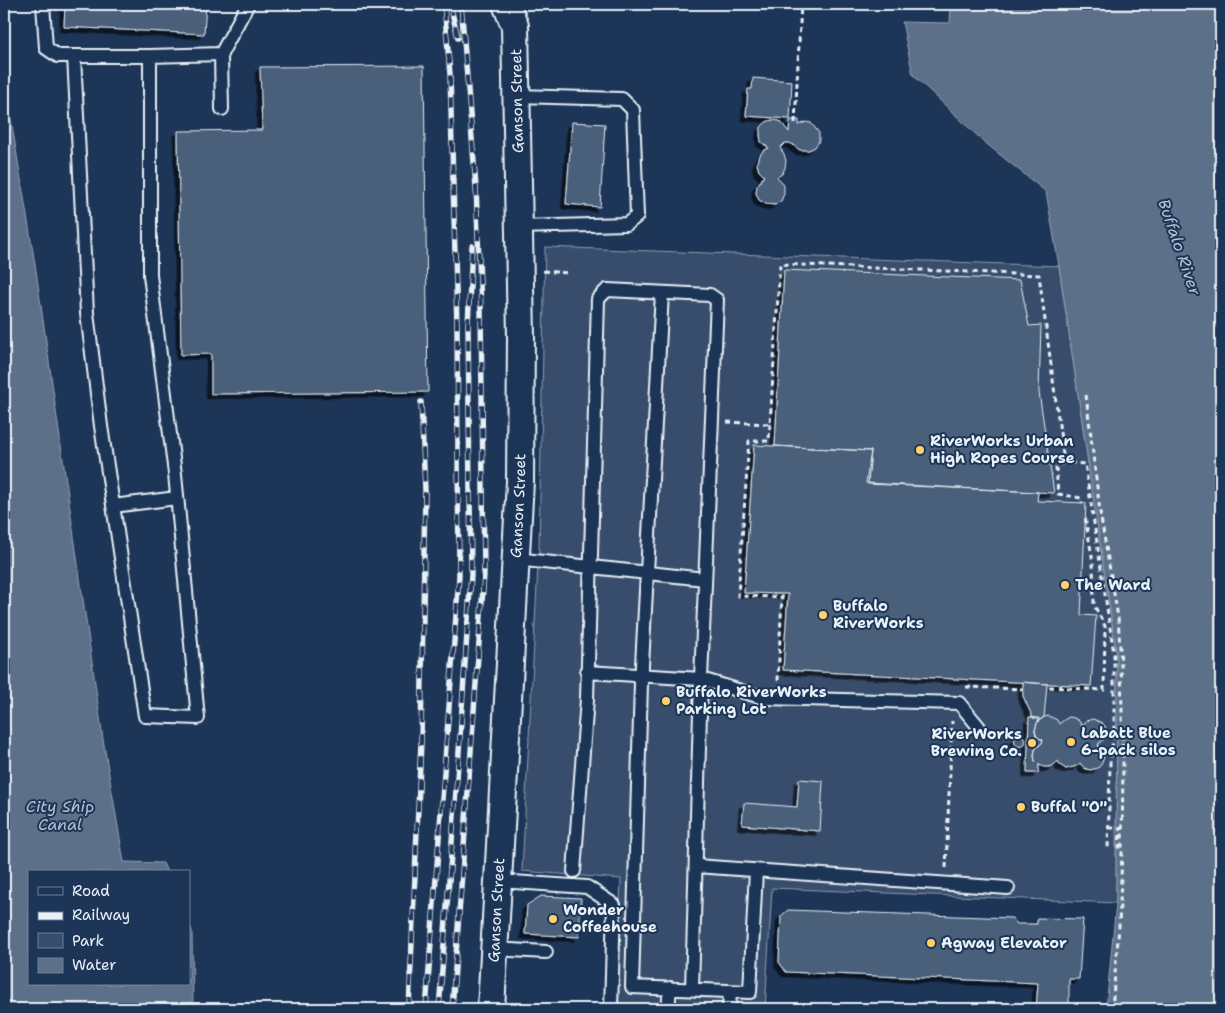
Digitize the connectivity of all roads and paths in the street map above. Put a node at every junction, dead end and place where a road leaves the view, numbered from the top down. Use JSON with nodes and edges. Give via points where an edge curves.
{"nodes":[{"id":1,"x":43,"y":4,"type":"edge"},
{"id":2,"x":248,"y":4,"type":"edge"},
{"id":3,"x":506,"y":4,"type":"edge"},
{"id":4,"x":801,"y":4,"type":"edge"},
{"id":5,"x":221,"y":54,"type":"junction"},
{"id":6,"x":74,"y":56,"type":"junction"},
{"id":7,"x":150,"y":56,"type":"junction"},
{"id":8,"x":517,"y":96,"type":"junction"},
{"id":9,"x":222,"y":109,"type":"dead end"},
{"id":10,"x":795,"y":123,"type":"dead end"},
{"id":11,"x":519,"y":227,"type":"junction"},
{"id":12,"x":540,"y":271,"type":"dead end"},
{"id":13,"x":568,"y":273,"type":"dead end"},
{"id":14,"x":662,"y":293,"type":"junction"},
{"id":15,"x":1086,"y":395,"type":"dead end"},
{"id":16,"x":712,"y":421,"type":"junction"},
{"id":17,"x":770,"y":424,"type":"junction"},
{"id":18,"x":1064,"y":462,"type":"junction"},
{"id":19,"x":177,"y":498,"type":"junction"},
{"id":20,"x":1082,"y":503,"type":"dead end"},
{"id":21,"x":113,"y":506,"type":"junction"},
{"id":22,"x":1085,"y":517,"type":"dead end"},
{"id":23,"x":515,"y":559,"type":"junction"},
{"id":24,"x":590,"y":567,"type":"junction"},
{"id":25,"x":647,"y":573,"type":"junction"},
{"id":26,"x":705,"y":579,"type":"junction"},
{"id":27,"x":587,"y":672,"type":"junction"},
{"id":28,"x":642,"y":676,"type":"junction"},
{"id":29,"x":700,"y":679,"type":"junction"},
{"id":30,"x":788,"y":680,"type":"dead end"},
{"id":31,"x":964,"y":687,"type":"dead end"},
{"id":32,"x":1049,"y":688,"type":"dead end"},
{"id":33,"x":1023,"y":689,"type":"dead end"},
{"id":34,"x":953,"y":703,"type":"junction"},
{"id":35,"x":979,"y":727,"type":"dead end"},
{"id":36,"x":1109,"y":828,"type":"junction"},
{"id":37,"x":1108,"y":850,"type":"dead end"},
{"id":38,"x":1122,"y":851,"type":"junction"},
{"id":39,"x":696,"y":866,"type":"junction"},
{"id":40,"x":756,"y":870,"type":"junction"},
{"id":41,"x":574,"y":871,"type":"dead end"},
{"id":42,"x":498,"y":881,"type":"junction"},
{"id":43,"x":946,"y":884,"type":"junction"},
{"id":44,"x":1008,"y":888,"type":"dead end"},
{"id":45,"x":494,"y":948,"type":"junction"},
{"id":46,"x":546,"y":952,"type":"dead end"},
{"id":47,"x":670,"y":988,"type":"junction"},
{"id":48,"x":692,"y":989,"type":"junction"},
{"id":49,"x":730,"y":991,"type":"junction"},
{"id":50,"x":491,"y":1009,"type":"edge"},
{"id":51,"x":611,"y":1009,"type":"edge"},
{"id":52,"x":668,"y":1009,"type":"edge"},
{"id":53,"x":729,"y":1009,"type":"edge"},
{"id":54,"x":1112,"y":1009,"type":"edge"}],
"edges":[{"from":1,"to":6,"type":"lane","via":[[46,48],[58,56]]},
{"from":2,"to":5,"type":"lane"},
{"from":3,"to":8,"type":"street","name":"Ganson Street","via":[[515,26]]},
{"from":4,"to":10,"type":"path"},
{"from":5,"to":7,"type":"lane"},
{"from":5,"to":9,"type":"lane"},
{"from":6,"to":7,"type":"lane"},
{"from":6,"to":21,"type":"lane","via":[[86,313]]},
{"from":7,"to":19,"type":"lane","via":[[150,275]]},
{"from":8,"to":11,"type":"street","name":"Ganson Street"},
{"from":8,"to":11,"type":"lane","via":[[622,99],[633,110],[637,216],[627,224]]},
{"from":11,"to":23,"type":"street","name":"Ganson Street","via":[[520,481]]},
{"from":12,"to":13,"type":"path"},
{"from":14,"to":16,"type":"lane","via":[[710,295],[717,300]]},
{"from":14,"to":24,"type":"lane","via":[[607,290],[598,299]]},
{"from":14,"to":25,"type":"lane"},
{"from":15,"to":38,"type":"path","via":[[1100,512],[1118,617],[1124,764]]},
{"from":16,"to":17,"type":"path"},
{"from":16,"to":26,"type":"lane"},
{"from":17,"to":18,"type":"path","via":[[780,264],[1039,275]]},
{"from":17,"to":30,"type":"path","via":[[769,441],[749,441],[738,596],[782,597],[778,680]]},
{"from":18,"to":20,"type":"path","via":[[1056,468],[1058,494],[1082,498]]},
{"from":18,"to":36,"type":"path","via":[[1085,464],[1114,654]]},
{"from":19,"to":21,"type":"lane"},
{"from":19,"to":21,"type":"lane","via":[[198,718],[145,716]]},
{"from":22,"to":32,"type":"path","via":[[1093,562],[1094,605],[1105,626],[1104,690]]},
{"from":23,"to":24,"type":"lane"},
{"from":23,"to":42,"type":"street","name":"Ganson Street"},
{"from":24,"to":25,"type":"lane"},
{"from":24,"to":27,"type":"lane"},
{"from":25,"to":26,"type":"lane"},
{"from":25,"to":28,"type":"lane"},
{"from":26,"to":29,"type":"lane"},
{"from":27,"to":28,"type":"lane"},
{"from":27,"to":41,"type":"lane"},
{"from":28,"to":29,"type":"lane"},
{"from":28,"to":47,"type":"lane","via":[[632,986]]},
{"from":29,"to":34,"type":"lane","via":[[764,698]]},
{"from":29,"to":39,"type":"lane"},
{"from":31,"to":33,"type":"path"},
{"from":34,"to":35,"type":"lane","via":[[959,703]]},
{"from":34,"to":43,"type":"path"},
{"from":36,"to":37,"type":"path"},
{"from":36,"to":38,"type":"path","via":[[1120,828],[1119,850]]},
{"from":38,"to":54,"type":"path"},
{"from":39,"to":40,"type":"lane"},
{"from":39,"to":48,"type":"lane"},
{"from":40,"to":43,"type":"lane"},
{"from":40,"to":49,"type":"lane","via":[[750,992]]},
{"from":42,"to":45,"type":"street","name":"Ganson Street"},
{"from":42,"to":51,"type":"lane","via":[[587,887],[614,905]]},
{"from":43,"to":44,"type":"lane"},
{"from":45,"to":46,"type":"lane"},
{"from":45,"to":50,"type":"street","name":"Ganson Street"},
{"from":47,"to":48,"type":"lane"},
{"from":47,"to":52,"type":"lane"},
{"from":48,"to":49,"type":"lane"},
{"from":49,"to":53,"type":"lane"}]}
